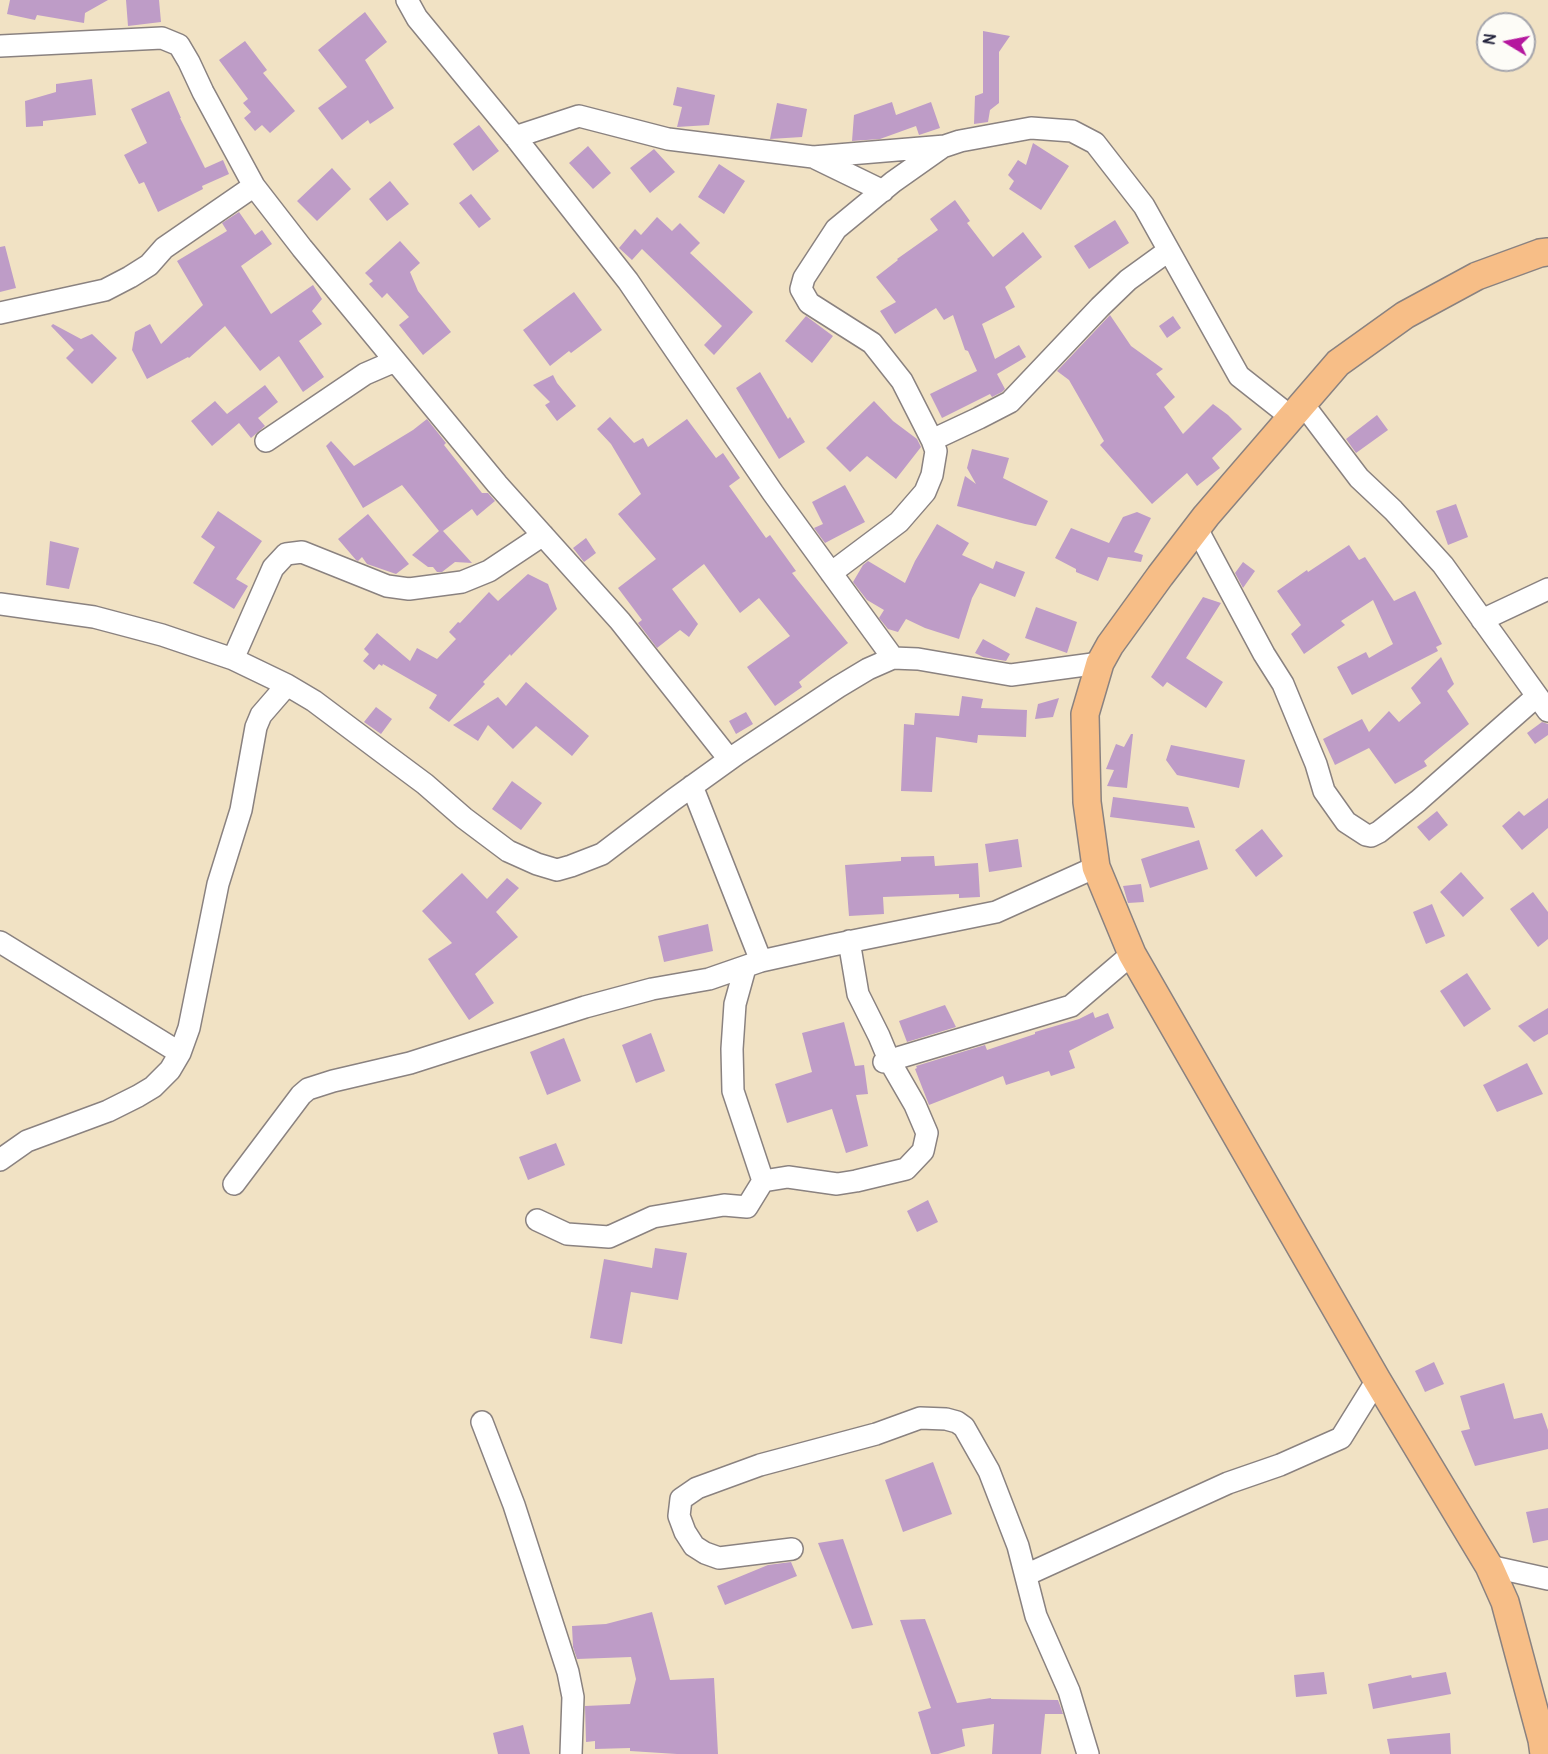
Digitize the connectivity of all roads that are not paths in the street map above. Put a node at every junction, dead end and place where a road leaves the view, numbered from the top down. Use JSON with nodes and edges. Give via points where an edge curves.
{"nodes":[{"id":1,"x":407,"y":0,"type":"edge"},
{"id":2,"x":0,"y":46,"type":"edge"},
{"id":3,"x":515,"y":137,"type":"junction"},
{"id":4,"x":945,"y":146,"type":"junction"},
{"id":5,"x":813,"y":157,"type":"junction"},
{"id":6,"x":254,"y":186,"type":"junction"},
{"id":7,"x":883,"y":191,"type":"junction"},
{"id":8,"x":1168,"y":251,"type":"junction"},
{"id":9,"x":1548,"y":252,"type":"edge"},
{"id":10,"x":0,"y":313,"type":"edge"},
{"id":11,"x":395,"y":361,"type":"junction"},
{"id":12,"x":1297,"y":410,"type":"junction"},
{"id":13,"x":932,"y":440,"type":"junction"},
{"id":14,"x":266,"y":441,"type":"dead end"},
{"id":15,"x":1197,"y":529,"type":"junction"},
{"id":16,"x":543,"y":535,"type":"junction"},
{"id":17,"x":831,"y":573,"type":"junction"},
{"id":18,"x":1548,"y":589,"type":"edge"},
{"id":19,"x":0,"y":604,"type":"edge"},
{"id":20,"x":1482,"y":620,"type":"junction"},
{"id":21,"x":893,"y":658,"type":"junction"},
{"id":22,"x":233,"y":660,"type":"junction"},
{"id":23,"x":1100,"y":663,"type":"junction"},
{"id":24,"x":287,"y":685,"type":"junction"},
{"id":25,"x":1543,"y":704,"type":"edge"},
{"id":26,"x":729,"y":759,"type":"junction"},
{"id":27,"x":692,"y":786,"type":"junction"},
{"id":28,"x":1096,"y":867,"type":"junction"},
{"id":29,"x":0,"y":942,"type":"edge"},
{"id":30,"x":849,"y":942,"type":"junction"},
{"id":31,"x":1132,"y":954,"type":"junction"},
{"id":32,"x":753,"y":964,"type":"junction"},
{"id":33,"x":180,"y":1053,"type":"junction"},
{"id":34,"x":887,"y":1061,"type":"junction"},
{"id":35,"x":0,"y":1160,"type":"edge"},
{"id":36,"x":763,"y":1181,"type":"junction"},
{"id":37,"x":234,"y":1184,"type":"dead end"},
{"id":38,"x":537,"y":1220,"type":"dead end"},
{"id":39,"x":1377,"y":1380,"type":"junction"},
{"id":40,"x":482,"y":1422,"type":"dead end"},
{"id":41,"x":792,"y":1549,"type":"dead end"},
{"id":42,"x":1489,"y":1566,"type":"junction"},
{"id":43,"x":1026,"y":1575,"type":"junction"},
{"id":44,"x":1548,"y":1579,"type":"edge"},
{"id":45,"x":571,"y":1754,"type":"edge"},
{"id":46,"x":1088,"y":1754,"type":"edge"},
{"id":47,"x":1544,"y":1754,"type":"edge"}],
"edges":[{"from":1,"to":3,"type":"street","via":[[417,18]]},
{"from":2,"to":6,"type":"street","via":[[162,38],[179,45]]},
{"from":3,"to":5,"type":"street","via":[[579,116],[668,139]]},
{"from":3,"to":17,"type":"street","via":[[628,281]]},
{"from":4,"to":5,"type":"street"},
{"from":4,"to":7,"type":"street"},
{"from":4,"to":8,"type":"street","via":[[1031,128],[1072,131],[1095,143],[1144,206]]},
{"from":5,"to":7,"type":"street"},
{"from":6,"to":10,"type":"street","via":[[160,251],[148,265],[105,290]]},
{"from":6,"to":11,"type":"street"},
{"from":7,"to":13,"type":"street","via":[[836,229],[801,289],[809,303],[872,343],[902,381]]},
{"from":8,"to":12,"type":"street","via":[[1239,376]]},
{"from":8,"to":13,"type":"street","via":[[1128,280],[1010,402]]},
{"from":9,"to":12,"type":"main road","via":[[1477,276],[1405,315],[1338,363]]},
{"from":11,"to":14,"type":"street","via":[[365,374]]},
{"from":11,"to":16,"type":"street"},
{"from":12,"to":15,"type":"main road"},
{"from":12,"to":20,"type":"street","via":[[1443,565]]},
{"from":13,"to":17,"type":"street","via":[[936,451],[925,492],[899,522]]},
{"from":15,"to":23,"type":"main road"},
{"from":15,"to":25,"type":"street","via":[[1283,684],[1324,791],[1346,822],[1366,835],[1379,832]]},
{"from":16,"to":22,"type":"street","via":[[489,571],[462,582],[409,589],[387,586],[302,552],[286,554],[273,568]]},
{"from":16,"to":26,"type":"street","via":[[620,621]]},
{"from":17,"to":21,"type":"street"},
{"from":18,"to":20,"type":"street"},
{"from":19,"to":22,"type":"street","via":[[94,617]]},
{"from":20,"to":25,"type":"street"},
{"from":21,"to":23,"type":"street","via":[[1011,675]]},
{"from":21,"to":26,"type":"street","via":[[838,687]]},
{"from":22,"to":24,"type":"street"},
{"from":23,"to":28,"type":"main road","via":[[1085,714],[1087,802]]},
{"from":24,"to":27,"type":"street","via":[[378,748],[508,851],[556,870],[602,854]]},
{"from":24,"to":33,"type":"street","via":[[261,715],[256,727],[240,810],[218,884],[189,1028]]},
{"from":26,"to":27,"type":"street"},
{"from":27,"to":32,"type":"street"},
{"from":28,"to":30,"type":"street","via":[[996,912]]},
{"from":28,"to":31,"type":"main road"},
{"from":29,"to":33,"type":"street"},
{"from":30,"to":32,"type":"street"},
{"from":30,"to":34,"type":"street","via":[[858,994]]},
{"from":31,"to":34,"type":"street","via":[[1071,1006]]},
{"from":31,"to":39,"type":"main road"},
{"from":32,"to":36,"type":"street","via":[[735,1004],[733,1091]]},
{"from":32,"to":37,"type":"street","via":[[709,979],[585,1007],[410,1063],[308,1089]]},
{"from":33,"to":35,"type":"street","via":[[170,1070],[138,1096],[27,1141]]},
{"from":34,"to":36,"type":"street","via":[[927,1133],[923,1151],[906,1169],[837,1184],[788,1177]]},
{"from":36,"to":38,"type":"street","via":[[747,1207],[724,1205],[653,1217],[609,1237],[567,1234]]},
{"from":39,"to":42,"type":"main road"},
{"from":39,"to":43,"type":"street","via":[[1341,1438],[1210,1491]]},
{"from":40,"to":45,"type":"street","via":[[514,1505],[568,1672],[573,1697]]},
{"from":41,"to":43,"type":"street","via":[[718,1558],[705,1553],[694,1546],[685,1532],[679,1516],[681,1499],[697,1488],[760,1465],[920,1418],[946,1419],[964,1427],[990,1471]]},
{"from":42,"to":44,"type":"street"},
{"from":42,"to":47,"type":"main road","via":[[1505,1602]]},
{"from":43,"to":46,"type":"street","via":[[1036,1616],[1069,1691]]}]}
